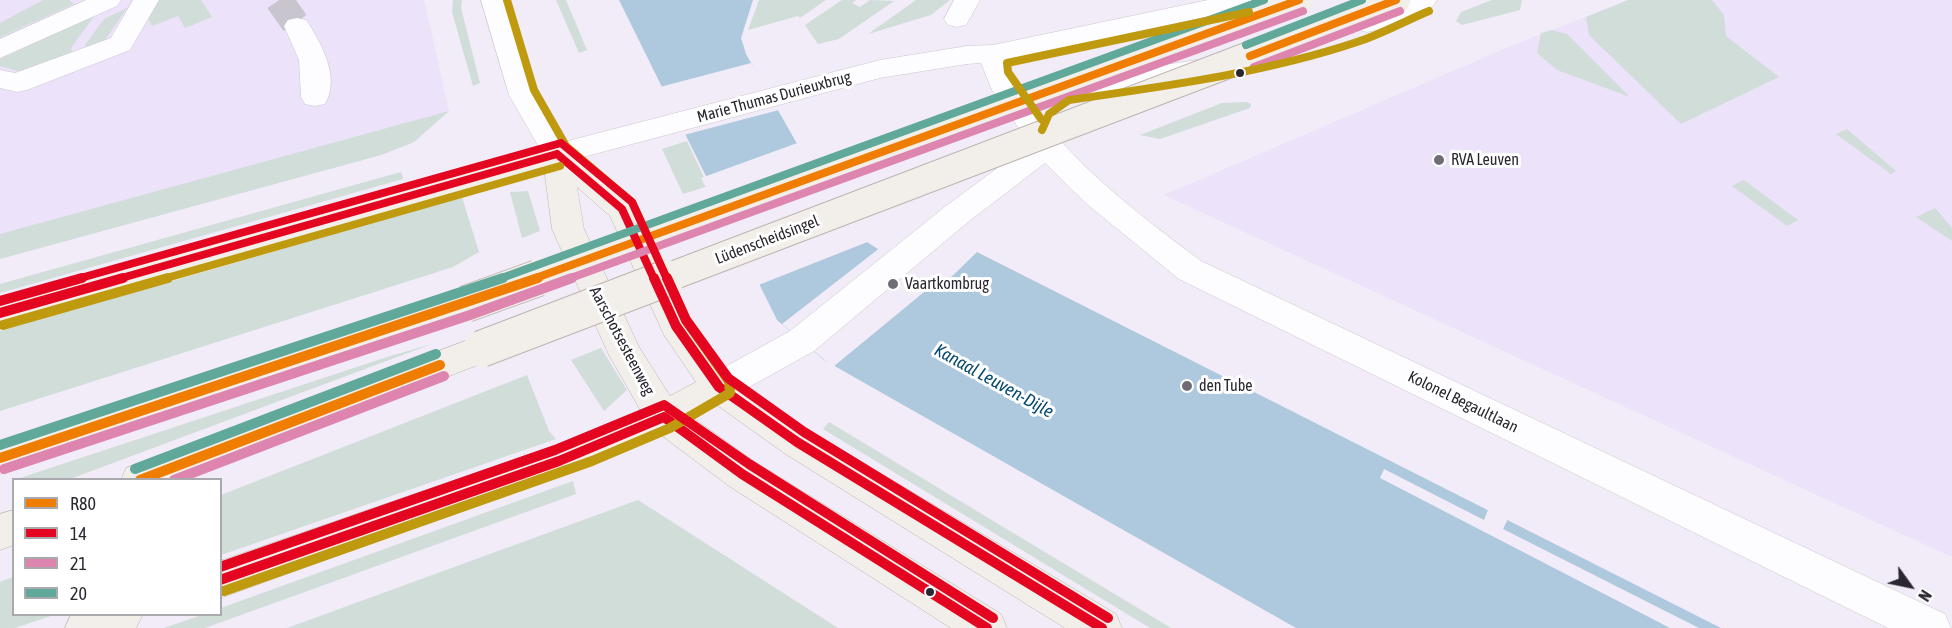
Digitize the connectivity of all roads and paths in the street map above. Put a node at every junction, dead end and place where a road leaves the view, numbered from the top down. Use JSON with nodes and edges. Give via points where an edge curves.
{"nodes":[{"id":1,"x":108,"y":0,"type":"edge"},
{"id":2,"x":146,"y":0,"type":"edge"},
{"id":3,"x":494,"y":0,"type":"edge"},
{"id":4,"x":1246,"y":0,"type":"edge"},
{"id":5,"x":1299,"y":0,"type":"edge"},
{"id":6,"x":1395,"y":0,"type":"edge"},
{"id":7,"x":1424,"y":0,"type":"edge"},
{"id":8,"x":297,"y":26,"type":"tunnel mouth"},
{"id":9,"x":0,"y":49,"type":"edge"},
{"id":10,"x":993,"y":54,"type":"junction"},
{"id":11,"x":0,"y":79,"type":"edge"},
{"id":12,"x":315,"y":97,"type":"dead end"},
{"id":13,"x":1038,"y":136,"type":"junction"},
{"id":14,"x":557,"y":154,"type":"junction"},
{"id":15,"x":0,"y":313,"type":"edge"},
{"id":16,"x":719,"y":387,"type":"junction"},
{"id":17,"x":664,"y":417,"type":"junction"},
{"id":18,"x":0,"y":458,"type":"edge"},
{"id":19,"x":144,"y":478,"type":"edge"},
{"id":20,"x":222,"y":579,"type":"edge"},
{"id":21,"x":120,"y":616,"type":"edge"},
{"id":22,"x":85,"y":628,"type":"edge"},
{"id":23,"x":987,"y":628,"type":"edge"},
{"id":24,"x":1101,"y":628,"type":"edge"},
{"id":25,"x":1931,"y":628,"type":"edge"}],
"edges":[{"from":1,"to":9,"type":"street"},
{"from":2,"to":11,"type":"street","via":[[121,44],[17,83]]},
{"from":3,"to":14,"type":"street","via":[[523,96]]},
{"from":4,"to":10,"type":"street","name":"Marie Thumas Durieuxbrug"},
{"from":5,"to":18,"type":"main road","bridge":true,"via":[[466,304]]},
{"from":6,"to":19,"type":"main road","name":"Lüdenscheidsingel","bridge":true},
{"from":7,"to":13,"type":"street","via":[[1355,30],[1296,48],[1229,64],[1065,89],[1039,106]]},
{"from":8,"to":12,"type":"street","via":[[316,65]]},
{"from":10,"to":13,"type":"street","name":"Kolonel Begaultlaan","via":[[997,77]]},
{"from":10,"to":14,"type":"street","name":"Marie Thumas Durieuxbrug","via":[[880,69]]},
{"from":13,"to":16,"type":"street","via":[[957,214],[802,341]]},
{"from":13,"to":25,"type":"street","name":"Kolonel Begaultlaan","via":[[1092,194],[1190,270]]},
{"from":14,"to":15,"type":"main road"},
{"from":14,"to":16,"type":"main road","via":[[622,209],[676,326]]},
{"from":14,"to":17,"type":"main road","name":"Aarschotsesteenweg","via":[[568,229],[626,355]]},
{"from":16,"to":17,"type":"main road"},
{"from":16,"to":24,"type":"main road","via":[[797,442]]},
{"from":17,"to":20,"type":"main road","via":[[558,461]]},
{"from":17,"to":23,"type":"main road","name":"Aarschotsesteenweg","via":[[742,474]]},
{"from":21,"to":22,"type":"main road"}]}
